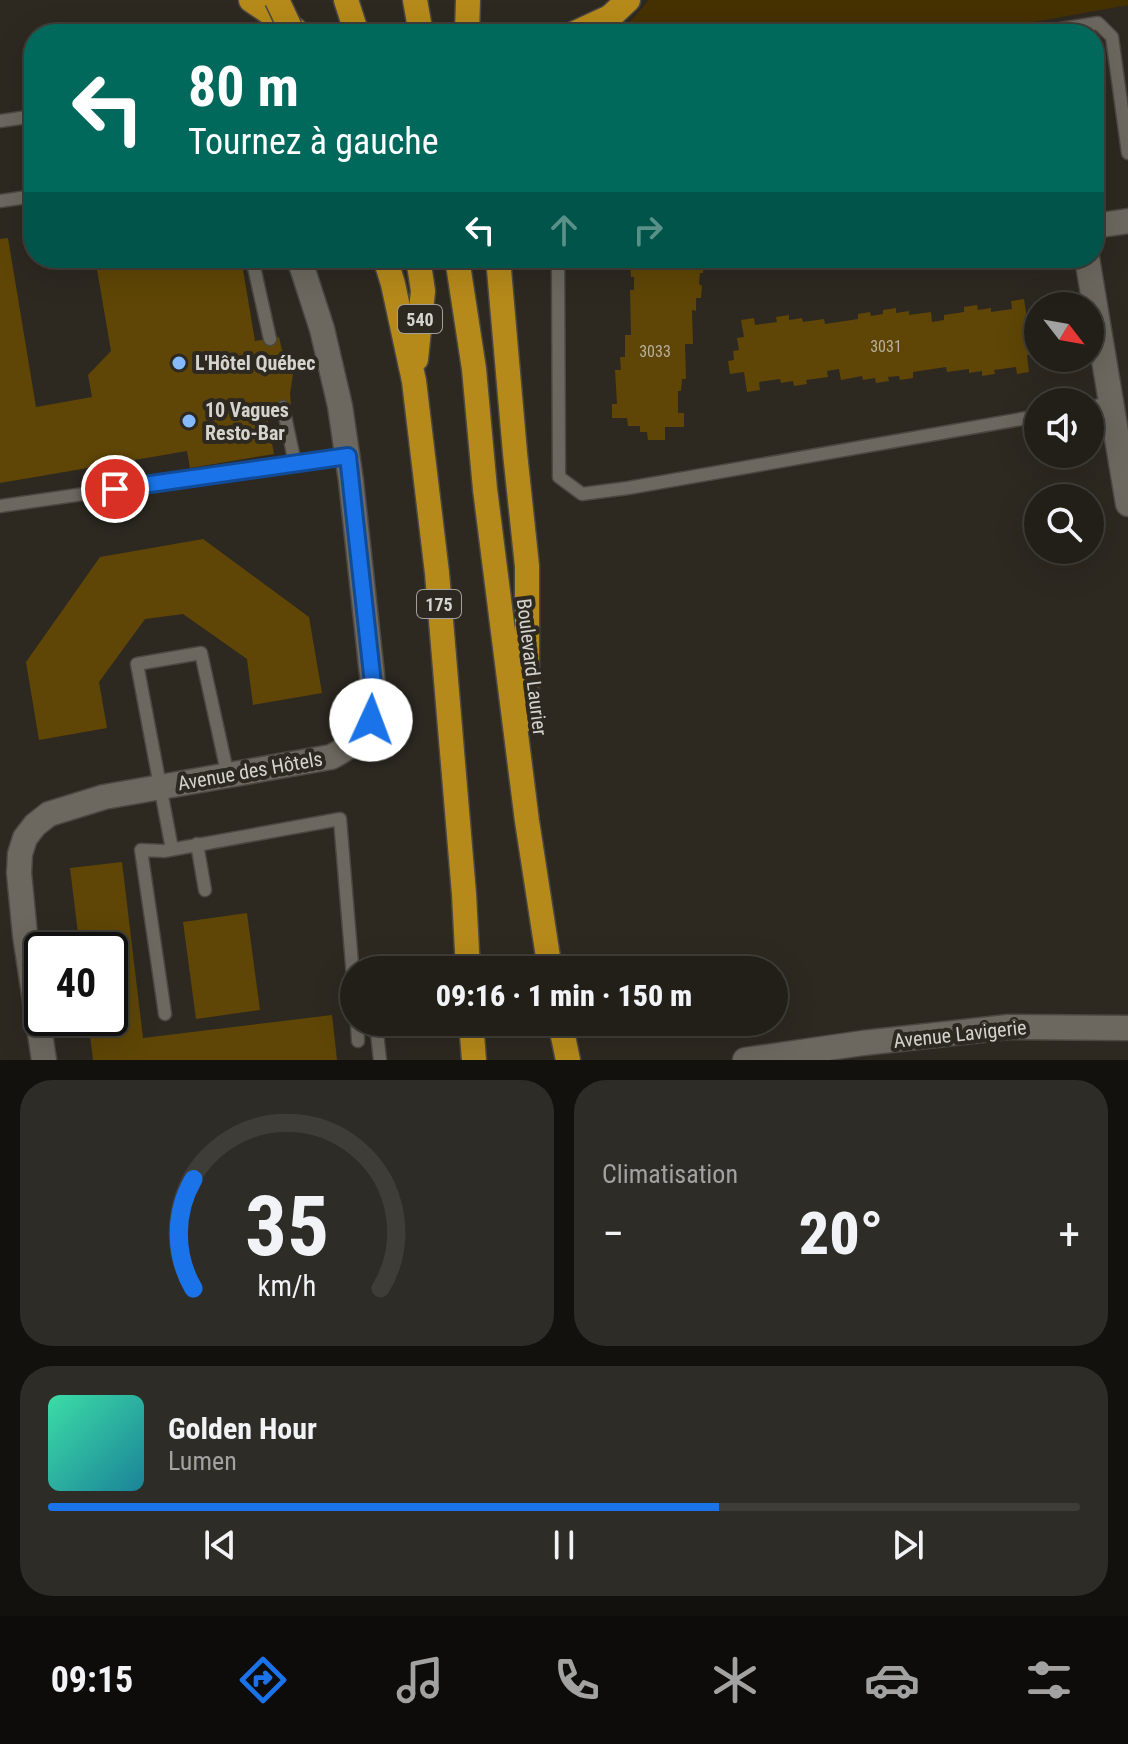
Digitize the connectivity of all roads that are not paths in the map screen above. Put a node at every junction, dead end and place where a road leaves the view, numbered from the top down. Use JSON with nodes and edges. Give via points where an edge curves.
{"nodes":[{"id":1,"x":251,"y":0,"type":"edge"},
{"id":2,"x":277,"y":0,"type":"edge"},
{"id":3,"x":346,"y":0,"type":"edge"},
{"id":4,"x":415,"y":0,"type":"edge"},
{"id":5,"x":468,"y":0,"type":"edge"},
{"id":6,"x":287,"y":24,"type":"edge"},
{"id":7,"x":288,"y":24,"type":"edge"},
{"id":8,"x":354,"y":24,"type":"edge"},
{"id":9,"x":419,"y":24,"type":"edge"},
{"id":10,"x":467,"y":24,"type":"edge"},
{"id":11,"x":1104,"y":29,"type":"edge"},
{"id":12,"x":24,"y":117,"type":"edge"},
{"id":13,"x":0,"y":121,"type":"edge"},
{"id":14,"x":1128,"y":153,"type":"edge"},
{"id":15,"x":24,"y":197,"type":"edge"},
{"id":16,"x":0,"y":201,"type":"edge"},
{"id":17,"x":1128,"y":221,"type":"edge"},
{"id":18,"x":1104,"y":225,"type":"edge"},
{"id":19,"x":254,"y":268,"type":"edge"},
{"id":20,"x":302,"y":268,"type":"edge"},
{"id":21,"x":388,"y":268,"type":"edge"},
{"id":22,"x":420,"y":268,"type":"edge"},
{"id":23,"x":459,"y":268,"type":"edge"},
{"id":24,"x":469,"y":268,"type":"edge"},
{"id":25,"x":499,"y":268,"type":"edge"},
{"id":26,"x":558,"y":268,"type":"edge"},
{"id":27,"x":1088,"y":268,"type":"edge"},
{"id":28,"x":270,"y":339,"type":"dead end"},
{"id":29,"x":474,"y":369,"type":"junction"},
{"id":30,"x":414,"y":381,"type":"junction"},
{"id":31,"x":1098,"y":388,"type":"edge"},
{"id":32,"x":283,"y":407,"type":"dead end"},
{"id":33,"x":1024,"y":418,"type":"edge"},
{"id":34,"x":1104,"y":419,"type":"edge"},
{"id":35,"x":348,"y":456,"type":"junction"},
{"id":36,"x":295,"y":463,"type":"junction"},
{"id":37,"x":1128,"y":504,"type":"edge"},
{"id":38,"x":0,"y":506,"type":"edge"},
{"id":39,"x":228,"y":776,"type":"junction"},
{"id":40,"x":160,"y":788,"type":"junction"},
{"id":41,"x":527,"y":821,"type":"junction"},
{"id":42,"x":197,"y":844,"type":"junction"},
{"id":43,"x":172,"y":849,"type":"junction"},
{"id":44,"x":205,"y":890,"type":"dead end"},
{"id":45,"x":351,"y":956,"type":"edge"},
{"id":46,"x":467,"y":956,"type":"edge"},
{"id":47,"x":548,"y":956,"type":"edge"},
{"id":48,"x":165,"y":1014,"type":"dead end"},
{"id":49,"x":1128,"y":1028,"type":"edge"},
{"id":50,"x":358,"y":1036,"type":"edge"},
{"id":51,"x":377,"y":1036,"type":"edge"},
{"id":52,"x":472,"y":1036,"type":"edge"},
{"id":53,"x":563,"y":1036,"type":"edge"},
{"id":54,"x":358,"y":1041,"type":"dead end"},
{"id":55,"x":44,"y":1060,"type":"edge"},
{"id":56,"x":380,"y":1060,"type":"edge"},
{"id":57,"x":474,"y":1060,"type":"edge"},
{"id":58,"x":568,"y":1060,"type":"edge"},
{"id":59,"x":745,"y":1060,"type":"edge"}],
"edges":[{"from":1,"to":6,"type":"highway"},
{"from":2,"to":7,"type":"highway","bridge":true},
{"from":3,"to":8,"type":"highway"},
{"from":4,"to":9,"type":"highway"},
{"from":5,"to":10,"type":"highway"},
{"from":11,"to":14,"type":"lane","via":[[1112,37]]},
{"from":12,"to":13,"type":"lane"},
{"from":15,"to":16,"type":"lane"},
{"from":17,"to":18,"type":"street"},
{"from":19,"to":28,"type":"lane"},
{"from":20,"to":35,"type":"street","name":"Avenue des Hôtels","via":[[335,382]]},
{"from":21,"to":30,"type":"highway"},
{"from":22,"to":30,"type":"highway","number":"540","via":[[423,291]]},
{"from":23,"to":29,"type":"highway"},
{"from":24,"to":29,"type":"highway","number":"540"},
{"from":25,"to":41,"type":"highway","via":[[527,566]]},
{"from":26,"to":33,"type":"lane","via":[[559,477],[582,494]]},
{"from":27,"to":31,"type":"street"},
{"from":29,"to":41,"type":"highway","name":"Boulevard Laurier"},
{"from":30,"to":46,"type":"highway","number":"175","via":[[437,573]]},
{"from":32,"to":36,"type":"lane"},
{"from":34,"to":37,"type":"street"},
{"from":35,"to":36,"type":"lane"},
{"from":35,"to":39,"type":"street","name":"Avenue des Hôtels","via":[[374,693],[371,720],[364,735],[331,757]]},
{"from":36,"to":38,"type":"lane"},
{"from":39,"to":40,"type":"street","name":"Avenue des Hôtels"},
{"from":39,"to":40,"type":"lane","via":[[201,653],[137,664]]},
{"from":40,"to":43,"type":"lane"},
{"from":40,"to":55,"type":"street","name":"Avenue des Hôtels","via":[[104,797],[49,814],[25,838],[20,895]]},
{"from":41,"to":47,"type":"highway","name":"Boulevard Laurier"},
{"from":42,"to":43,"type":"lane"},
{"from":42,"to":44,"type":"lane"},
{"from":42,"to":45,"type":"lane","via":[[340,819]]},
{"from":43,"to":48,"type":"lane","via":[[141,850]]},
{"from":49,"to":59,"type":"street","name":"Avenue Lavigerie","via":[[1008,1027]]},
{"from":50,"to":54,"type":"lane"},
{"from":51,"to":56,"type":"lane"},
{"from":52,"to":57,"type":"highway"},
{"from":53,"to":58,"type":"highway"}]}
